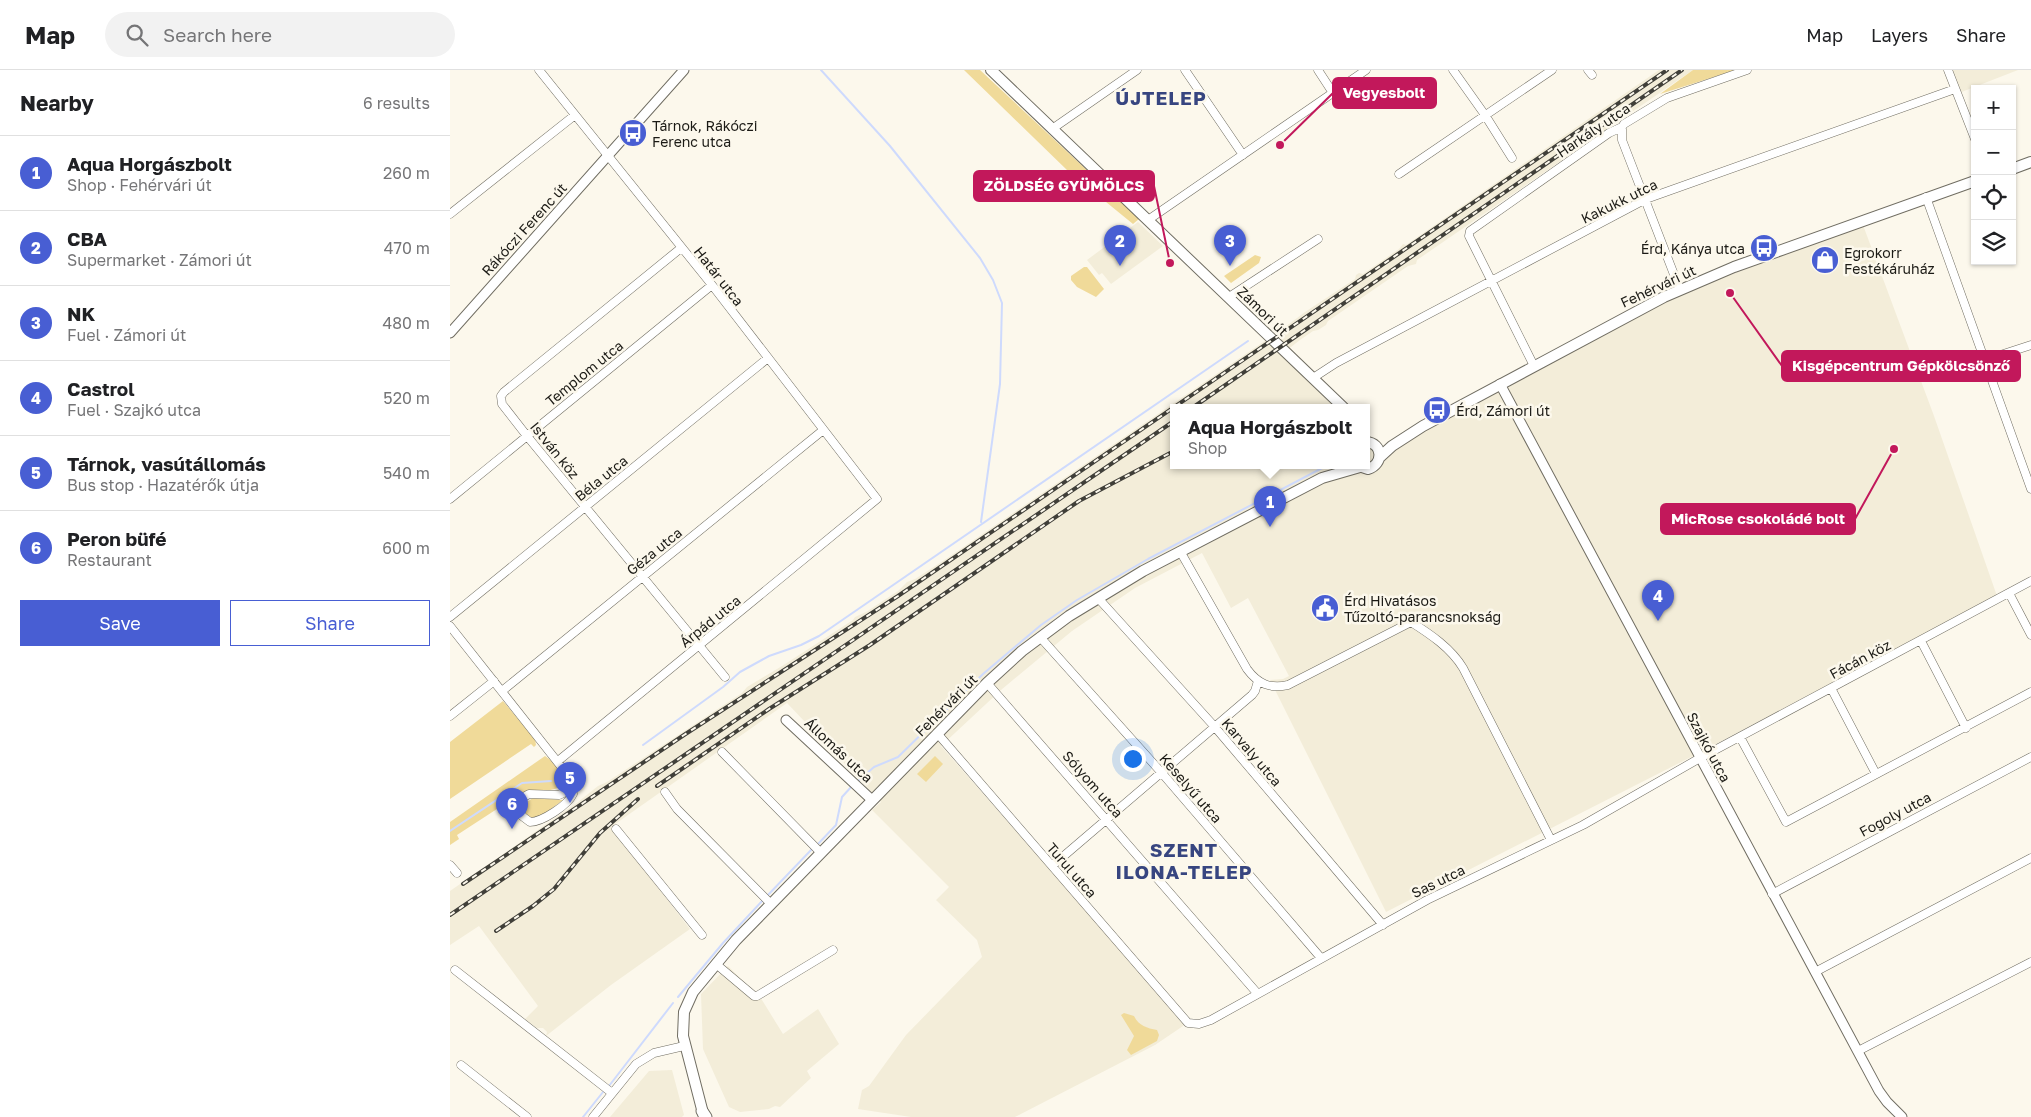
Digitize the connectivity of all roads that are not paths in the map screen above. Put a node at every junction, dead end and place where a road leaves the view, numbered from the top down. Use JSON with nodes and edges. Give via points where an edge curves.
{"nodes":[{"id":1,"x":539,"y":70,"type":"edge"},
{"id":2,"x":684,"y":70,"type":"edge"},
{"id":3,"x":991,"y":70,"type":"edge"},
{"id":4,"x":1137,"y":70,"type":"edge"},
{"id":5,"x":1185,"y":70,"type":"edge"},
{"id":6,"x":1318,"y":70,"type":"edge"},
{"id":7,"x":1366,"y":70,"type":"edge"},
{"id":8,"x":1453,"y":70,"type":"edge"},
{"id":9,"x":1552,"y":70,"type":"edge"},
{"id":10,"x":1747,"y":70,"type":"edge"},
{"id":11,"x":1948,"y":70,"type":"edge"},
{"id":12,"x":1955,"y":89,"type":"junction"},
{"id":13,"x":1333,"y":92,"type":"junction"},
{"id":14,"x":575,"y":115,"type":"junction"},
{"id":15,"x":1485,"y":116,"type":"junction"},
{"id":16,"x":1622,"y":127,"type":"junction"},
{"id":17,"x":1052,"y":129,"type":"junction"},
{"id":18,"x":1971,"y":130,"type":"edge"},
{"id":19,"x":1243,"y":154,"type":"junction"},
{"id":20,"x":608,"y":156,"type":"junction"},
{"id":21,"x":1512,"y":158,"type":"dead end"},
{"id":22,"x":2031,"y":162,"type":"edge"},
{"id":23,"x":2016,"y":168,"type":"edge"},
{"id":24,"x":1399,"y":174,"type":"dead end"},
{"id":25,"x":1971,"y":182,"type":"edge"},
{"id":26,"x":1926,"y":197,"type":"junction"},
{"id":27,"x":1646,"y":200,"type":"junction"},
{"id":28,"x":450,"y":214,"type":"edge"},
{"id":29,"x":1148,"y":220,"type":"junction"},
{"id":30,"x":1318,"y":239,"type":"dead end"},
{"id":31,"x":681,"y":248,"type":"junction"},
{"id":32,"x":1491,"y":280,"type":"junction"},
{"id":33,"x":712,"y":285,"type":"junction"},
{"id":34,"x":1680,"y":290,"type":"junction"},
{"id":35,"x":1229,"y":298,"type":"junction"},
{"id":36,"x":450,"y":333,"type":"edge"},
{"id":37,"x":2031,"y":344,"type":"edge"},
{"id":38,"x":768,"y":358,"type":"junction"},
{"id":39,"x":1985,"y":360,"type":"junction"},
{"id":40,"x":1534,"y":366,"type":"junction"},
{"id":41,"x":1313,"y":378,"type":"junction"},
{"id":42,"x":1500,"y":384,"type":"junction"},
{"id":43,"x":1339,"y":404,"type":"edge"},
{"id":44,"x":1422,"y":426,"type":"junction"},
{"id":45,"x":822,"y":431,"type":"junction"},
{"id":46,"x":527,"y":436,"type":"junction"},
{"id":47,"x":1370,"y":442,"type":"edge"},
{"id":48,"x":1370,"y":443,"type":"edge"},
{"id":49,"x":1380,"y":457,"type":"junction"},
{"id":50,"x":1370,"y":467,"type":"edge"},
{"id":51,"x":1334,"y":469,"type":"edge"},
{"id":52,"x":1350,"y":469,"type":"edge"},
{"id":53,"x":1322,"y":478,"type":"junction"},
{"id":54,"x":2031,"y":489,"type":"edge"},
{"id":55,"x":450,"y":499,"type":"edge"},
{"id":56,"x":877,"y":500,"type":"joint"},
{"id":57,"x":586,"y":507,"type":"junction"},
{"id":58,"x":1180,"y":551,"type":"junction"},
{"id":59,"x":643,"y":576,"type":"junction"},
{"id":60,"x":2031,"y":581,"type":"edge"},
{"id":61,"x":2009,"y":593,"type":"junction"},
{"id":62,"x":1098,"y":598,"type":"junction"},
{"id":63,"x":450,"y":617,"type":"edge"},
{"id":64,"x":450,"y":626,"type":"edge"},
{"id":65,"x":2031,"y":635,"type":"edge"},
{"id":66,"x":1040,"y":637,"type":"junction"},
{"id":67,"x":1921,"y":641,"type":"junction"},
{"id":68,"x":699,"y":646,"type":"junction"},
{"id":69,"x":725,"y":677,"type":"dead end"},
{"id":70,"x":494,"y":681,"type":"junction"},
{"id":71,"x":1258,"y":681,"type":"junction"},
{"id":72,"x":988,"y":683,"type":"junction"},
{"id":73,"x":1831,"y":688,"type":"junction"},
{"id":74,"x":502,"y":691,"type":"junction"},
{"id":75,"x":2031,"y":692,"type":"edge"},
{"id":76,"x":450,"y":716,"type":"edge"},
{"id":77,"x":786,"y":720,"type":"dead end"},
{"id":78,"x":1214,"y":726,"type":"junction"},
{"id":79,"x":1966,"y":728,"type":"junction"},
{"id":80,"x":937,"y":733,"type":"junction"},
{"id":81,"x":1740,"y":736,"type":"junction"},
{"id":82,"x":722,"y":752,"type":"dead end"},
{"id":83,"x":2031,"y":757,"type":"edge"},
{"id":84,"x":1700,"y":758,"type":"junction"},
{"id":85,"x":558,"y":761,"type":"junction"},
{"id":86,"x":1161,"y":772,"type":"junction"},
{"id":87,"x":1876,"y":774,"type":"junction"},
{"id":88,"x":572,"y":789,"type":"junction"},
{"id":89,"x":665,"y":792,"type":"dead end"},
{"id":90,"x":872,"y":800,"type":"junction"},
{"id":91,"x":1106,"y":819,"type":"junction"},
{"id":92,"x":616,"y":829,"type":"dead end"},
{"id":93,"x":1551,"y":840,"type":"junction"},
{"id":94,"x":821,"y":852,"type":"junction"},
{"id":95,"x":2031,"y":858,"type":"edge"},
{"id":96,"x":450,"y":865,"type":"edge"},
{"id":97,"x":1052,"y":866,"type":"junction"},
{"id":98,"x":457,"y":873,"type":"dead end"},
{"id":99,"x":1772,"y":894,"type":"junction"},
{"id":100,"x":771,"y":904,"type":"junction"},
{"id":101,"x":1383,"y":926,"type":"junction"},
{"id":102,"x":702,"y":935,"type":"dead end"},
{"id":103,"x":833,"y":950,"type":"dead end"},
{"id":104,"x":1321,"y":958,"type":"junction"},
{"id":105,"x":2031,"y":962,"type":"edge"},
{"id":106,"x":716,"y":964,"type":"junction"},
{"id":107,"x":455,"y":970,"type":"dead end"},
{"id":108,"x":1815,"y":972,"type":"junction"},
{"id":109,"x":1257,"y":993,"type":"junction"},
{"id":110,"x":1188,"y":1023,"type":"joint"},
{"id":111,"x":684,"y":1046,"type":"junction"},
{"id":112,"x":1858,"y":1051,"type":"junction"},
{"id":113,"x":461,"y":1065,"type":"dead end"},
{"id":114,"x":612,"y":1093,"type":"junction"},
{"id":115,"x":703,"y":1116,"type":"edge"},
{"id":116,"x":527,"y":1117,"type":"edge"},
{"id":117,"x":593,"y":1117,"type":"edge"},
{"id":118,"x":1902,"y":1117,"type":"edge"}],
"edges":[{"from":1,"to":14,"type":"street","name":"Határ utca"},
{"from":2,"to":20,"type":"street","name":"Rákóczi Ferenc út"},
{"from":3,"to":17,"type":"main road","name":"Zámori út"},
{"from":4,"to":17,"type":"street"},
{"from":5,"to":19,"type":"street"},
{"from":6,"to":13,"type":"street"},
{"from":7,"to":13,"type":"street"},
{"from":8,"to":15,"type":"street"},
{"from":9,"to":15,"type":"street"},
{"from":10,"to":16,"type":"street","name":"Harkály utca","via":[[1667,98]]},
{"from":11,"to":12,"type":"street"},
{"from":12,"to":18,"type":"street"},
{"from":12,"to":27,"type":"street","name":"Kakukk utca"},
{"from":13,"to":19,"type":"street"},
{"from":14,"to":20,"type":"street","name":"Határ utca"},
{"from":14,"to":28,"type":"street"},
{"from":15,"to":21,"type":"street"},
{"from":15,"to":24,"type":"street"},
{"from":16,"to":27,"type":"street","via":[[1622,140]]},
{"from":16,"to":32,"type":"street","name":"Harkály utca","via":[[1472,228],[1470,236]]},
{"from":17,"to":29,"type":"main road","name":"Zámori út"},
{"from":19,"to":29,"type":"street"},
{"from":20,"to":31,"type":"street","name":"Határ utca"},
{"from":20,"to":36,"type":"street","name":"Rákóczi Ferenc út"},
{"from":22,"to":23,"type":"main road"},
{"from":25,"to":26,"type":"main road","name":"Fehérvári út"},
{"from":26,"to":34,"type":"main road","name":"Fehérvári út"},
{"from":26,"to":39,"type":"street"},
{"from":27,"to":32,"type":"street","name":"Kakukk utca"},
{"from":27,"to":34,"type":"street"},
{"from":29,"to":35,"type":"main road","name":"Zámori út"},
{"from":30,"to":35,"type":"street"},
{"from":31,"to":33,"type":"street","name":"Határ utca"},
{"from":31,"to":46,"type":"street","name":"István köz","via":[[504,392],[500,399],[502,404]]},
{"from":32,"to":40,"type":"street"},
{"from":32,"to":41,"type":"street","name":"Kakukk utca"},
{"from":33,"to":38,"type":"street","name":"Határ utca"},
{"from":33,"to":46,"type":"street","name":"Templom utca"},
{"from":34,"to":40,"type":"main road","name":"Fehérvári út"},
{"from":35,"to":41,"type":"main road","name":"Zámori út"},
{"from":37,"to":39,"type":"street"},
{"from":38,"to":45,"type":"street","name":"Határ utca"},
{"from":38,"to":57,"type":"street","name":"Béla utca"},
{"from":39,"to":54,"type":"street"},
{"from":40,"to":42,"type":"main road","name":"Fehérvári út"},
{"from":41,"to":43,"type":"main road","name":"Zámori út"},
{"from":42,"to":44,"type":"main road","name":"Fehérvári út"},
{"from":42,"to":84,"type":"street","name":"Szajkó utca"},
{"from":44,"to":47,"type":"main road","name":"Fehérvári út"},
{"from":44,"to":49,"type":"main road","name":"Fehérvári út"},
{"from":45,"to":56,"type":"street","name":"Határ utca"},
{"from":45,"to":59,"type":"street","name":"Géza utca"},
{"from":46,"to":55,"type":"street","name":"Templom utca"},
{"from":46,"to":57,"type":"street","name":"István köz"},
{"from":48,"to":49,"type":"main road","via":[[1379,450]]},
{"from":49,"to":50,"type":"main road","name":"Fehérvári út"},
{"from":51,"to":53,"type":"main road","name":"Fehérvári út"},
{"from":52,"to":53,"type":"main road","name":"Fehérvári út"},
{"from":53,"to":58,"type":"main road","name":"Fehérvári út"},
{"from":56,"to":68,"type":"street","name":"Árpád utca"},
{"from":57,"to":59,"type":"street","name":"István köz"},
{"from":57,"to":63,"type":"street","name":"Béla utca"},
{"from":58,"to":62,"type":"main road","name":"Fehérvári út"},
{"from":58,"to":71,"type":"street","via":[[1247,669]]},
{"from":59,"to":68,"type":"street","name":"István köz"},
{"from":59,"to":74,"type":"street","name":"Géza utca"},
{"from":60,"to":61,"type":"street","name":"Fácán köz"},
{"from":61,"to":65,"type":"street"},
{"from":61,"to":67,"type":"street","name":"Fácán köz"},
{"from":62,"to":66,"type":"main road","name":"Fehérvári út"},
{"from":62,"to":78,"type":"street","name":"Karvaly utca"},
{"from":64,"to":70,"type":"street"},
{"from":66,"to":72,"type":"main road","name":"Fehérvári út"},
{"from":66,"to":86,"type":"street","name":"Keselyű utca"},
{"from":67,"to":73,"type":"street","name":"Fácán köz"},
{"from":67,"to":79,"type":"street"},
{"from":68,"to":69,"type":"street","name":"István köz"},
{"from":68,"to":85,"type":"street","name":"Árpád utca"},
{"from":70,"to":74,"type":"street"},
{"from":70,"to":76,"type":"street"},
{"from":71,"to":78,"type":"street","via":[[1256,691]]},
{"from":71,"to":93,"type":"street","via":[[1272,687],[1288,685],[1411,622],[1457,658]]},
{"from":72,"to":80,"type":"main road","name":"Fehérvári út"},
{"from":72,"to":91,"type":"street","name":"Sólyom utca"},
{"from":73,"to":81,"type":"street","name":"Fácán köz"},
{"from":73,"to":87,"type":"street"},
{"from":74,"to":85,"type":"street"},
{"from":75,"to":79,"type":"street"},
{"from":77,"to":90,"type":"street","name":"Állomás utca"},
{"from":78,"to":86,"type":"street"},
{"from":78,"to":101,"type":"street","name":"Karvaly utca"},
{"from":79,"to":87,"type":"street"},
{"from":80,"to":90,"type":"main road","name":"Fehérvári út"},
{"from":80,"to":97,"type":"street","name":"Turul utca"},
{"from":81,"to":84,"type":"street","name":"Fácán köz"},
{"from":81,"to":87,"type":"street","via":[[1786,822]]},
{"from":82,"to":94,"type":"street"},
{"from":83,"to":99,"type":"street","name":"Fogoly utca"},
{"from":84,"to":93,"type":"street","name":"Sas utca"},
{"from":84,"to":99,"type":"street","name":"Szajkó utca"},
{"from":85,"to":88,"type":"street","via":[[571,779]]},
{"from":86,"to":91,"type":"street"},
{"from":86,"to":104,"type":"street","name":"Keselyű utca"},
{"from":88,"to":88,"type":"street","via":[[559,795],[525,796],[520,804],[522,816],[530,822],[538,821],[571,798]]},
{"from":89,"to":100,"type":"street","via":[[677,809]]},
{"from":90,"to":94,"type":"main road","name":"Fehérvári út"},
{"from":91,"to":97,"type":"street"},
{"from":91,"to":109,"type":"street","name":"Sólyom utca"},
{"from":92,"to":102,"type":"street"},
{"from":93,"to":101,"type":"street","name":"Sas utca","via":[[1427,900]]},
{"from":94,"to":100,"type":"main road","name":"Fehérvári út"},
{"from":95,"to":108,"type":"street"},
{"from":96,"to":98,"type":"street"},
{"from":97,"to":110,"type":"street","name":"Turul utca"},
{"from":99,"to":108,"type":"street","name":"Szajkó utca"},
{"from":100,"to":106,"type":"main road","name":"Fehérvári út"},
{"from":101,"to":104,"type":"street","name":"Sas utca"},
{"from":103,"to":106,"type":"street","via":[[763,994],[754,996]]},
{"from":104,"to":109,"type":"street","name":"Sas utca"},
{"from":105,"to":112,"type":"street"},
{"from":106,"to":111,"type":"main road","name":"Fehérvári út","via":[[689,1000],[683,1019]]},
{"from":107,"to":114,"type":"street"},
{"from":108,"to":112,"type":"street","name":"Szajkó utca"},
{"from":109,"to":110,"type":"street","name":"Sas utca","via":[[1211,1020]]},
{"from":111,"to":114,"type":"street","via":[[646,1057]]},
{"from":111,"to":115,"type":"main road","name":"Fehérvári út"},
{"from":112,"to":118,"type":"street","name":"Szajkó utca","via":[[1879,1091]]},
{"from":113,"to":116,"type":"street"},
{"from":114,"to":117,"type":"street"}]}
